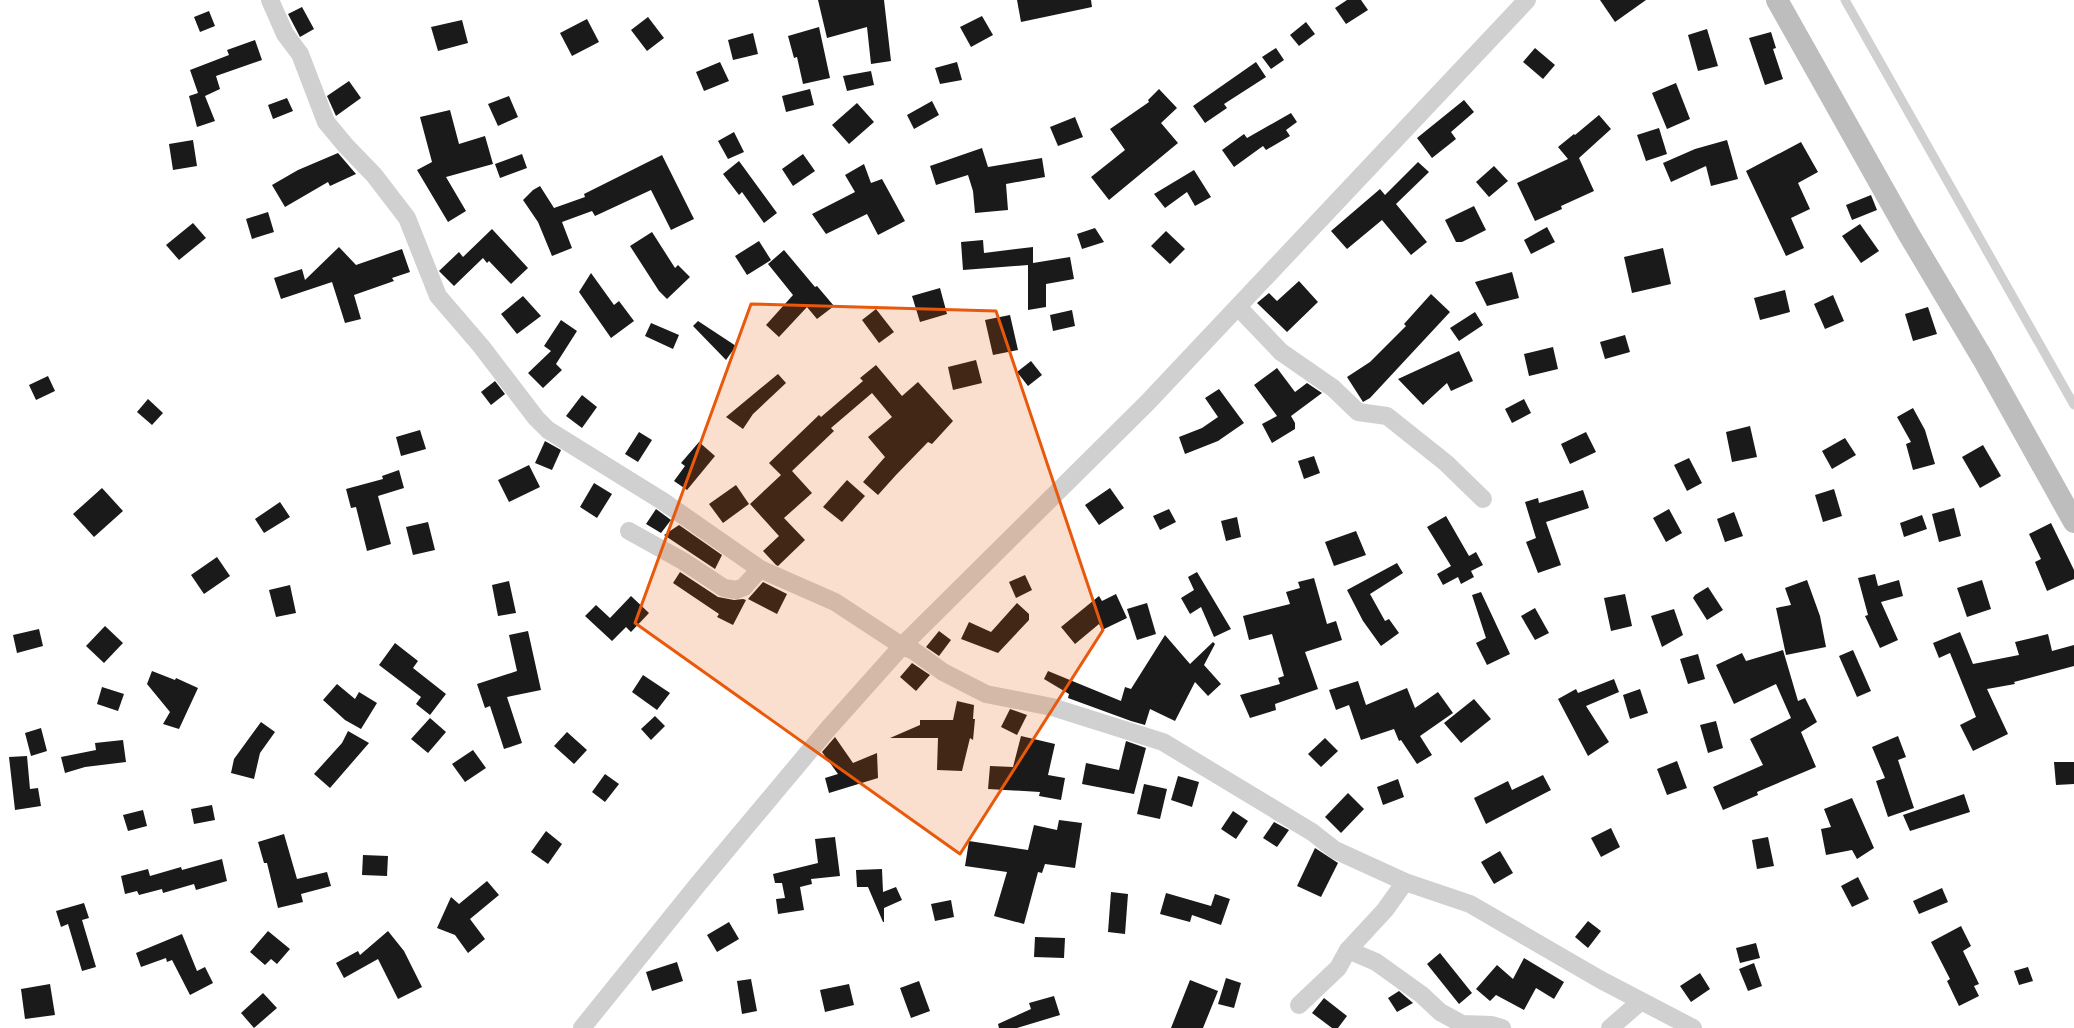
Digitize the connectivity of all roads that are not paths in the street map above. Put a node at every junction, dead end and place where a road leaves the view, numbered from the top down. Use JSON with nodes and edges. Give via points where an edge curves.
{"nodes":[{"id":1,"x":270,"y":0,"type":"edge"},
{"id":2,"x":1527,"y":0,"type":"edge"},
{"id":3,"x":1777,"y":0,"type":"edge"},
{"id":4,"x":1845,"y":0,"type":"edge"},
{"id":5,"x":1238,"y":307,"type":"junction"},
{"id":6,"x":2074,"y":405,"type":"edge"},
{"id":7,"x":1483,"y":499,"type":"dead end"},
{"id":8,"x":2074,"y":522,"type":"edge"},
{"id":9,"x":629,"y":531,"type":"dead end"},
{"id":10,"x":760,"y":568,"type":"junction"},
{"id":11,"x":902,"y":646,"type":"junction"},
{"id":12,"x":1405,"y":882,"type":"junction"},
{"id":13,"x":1348,"y":950,"type":"junction"},
{"id":14,"x":1640,"y":1002,"type":"junction"},
{"id":15,"x":1299,"y":1005,"type":"dead end"},
{"id":16,"x":582,"y":1028,"type":"edge"},
{"id":17,"x":1502,"y":1028,"type":"edge"},
{"id":18,"x":1610,"y":1028,"type":"edge"},
{"id":19,"x":1692,"y":1028,"type":"edge"}],
"edges":[{"from":1,"to":10,"type":"street","via":[[285,34],[300,54],[326,122],[374,175],[407,218],[438,296],[481,346],[540,423],[664,502]]},
{"from":2,"to":5,"type":"street"},
{"from":3,"to":8,"type":"street","via":[[1908,233],[1984,359]]},
{"from":4,"to":6,"type":"lane"},
{"from":5,"to":7,"type":"street","via":[[1281,352],[1333,388],[1358,412],[1387,416],[1446,463]]},
{"from":5,"to":11,"type":"street","via":[[1148,402]]},
{"from":9,"to":10,"type":"street","via":[[683,561],[724,588],[736,590],[744,587]]},
{"from":10,"to":11,"type":"street","via":[[835,602]]},
{"from":11,"to":12,"type":"street","via":[[914,651],[943,672],[986,694],[1052,707],[1163,742],[1312,832],[1336,850]]},
{"from":11,"to":16,"type":"street","via":[[698,882]]},
{"from":12,"to":13,"type":"street","via":[[1385,910]]},
{"from":12,"to":14,"type":"street","via":[[1470,904]]},
{"from":13,"to":15,"type":"street","via":[[1338,968]]},
{"from":13,"to":17,"type":"street","via":[[1376,962],[1422,995],[1440,1012],[1462,1024]]},
{"from":14,"to":18,"type":"street"},
{"from":14,"to":19,"type":"street"}]}
